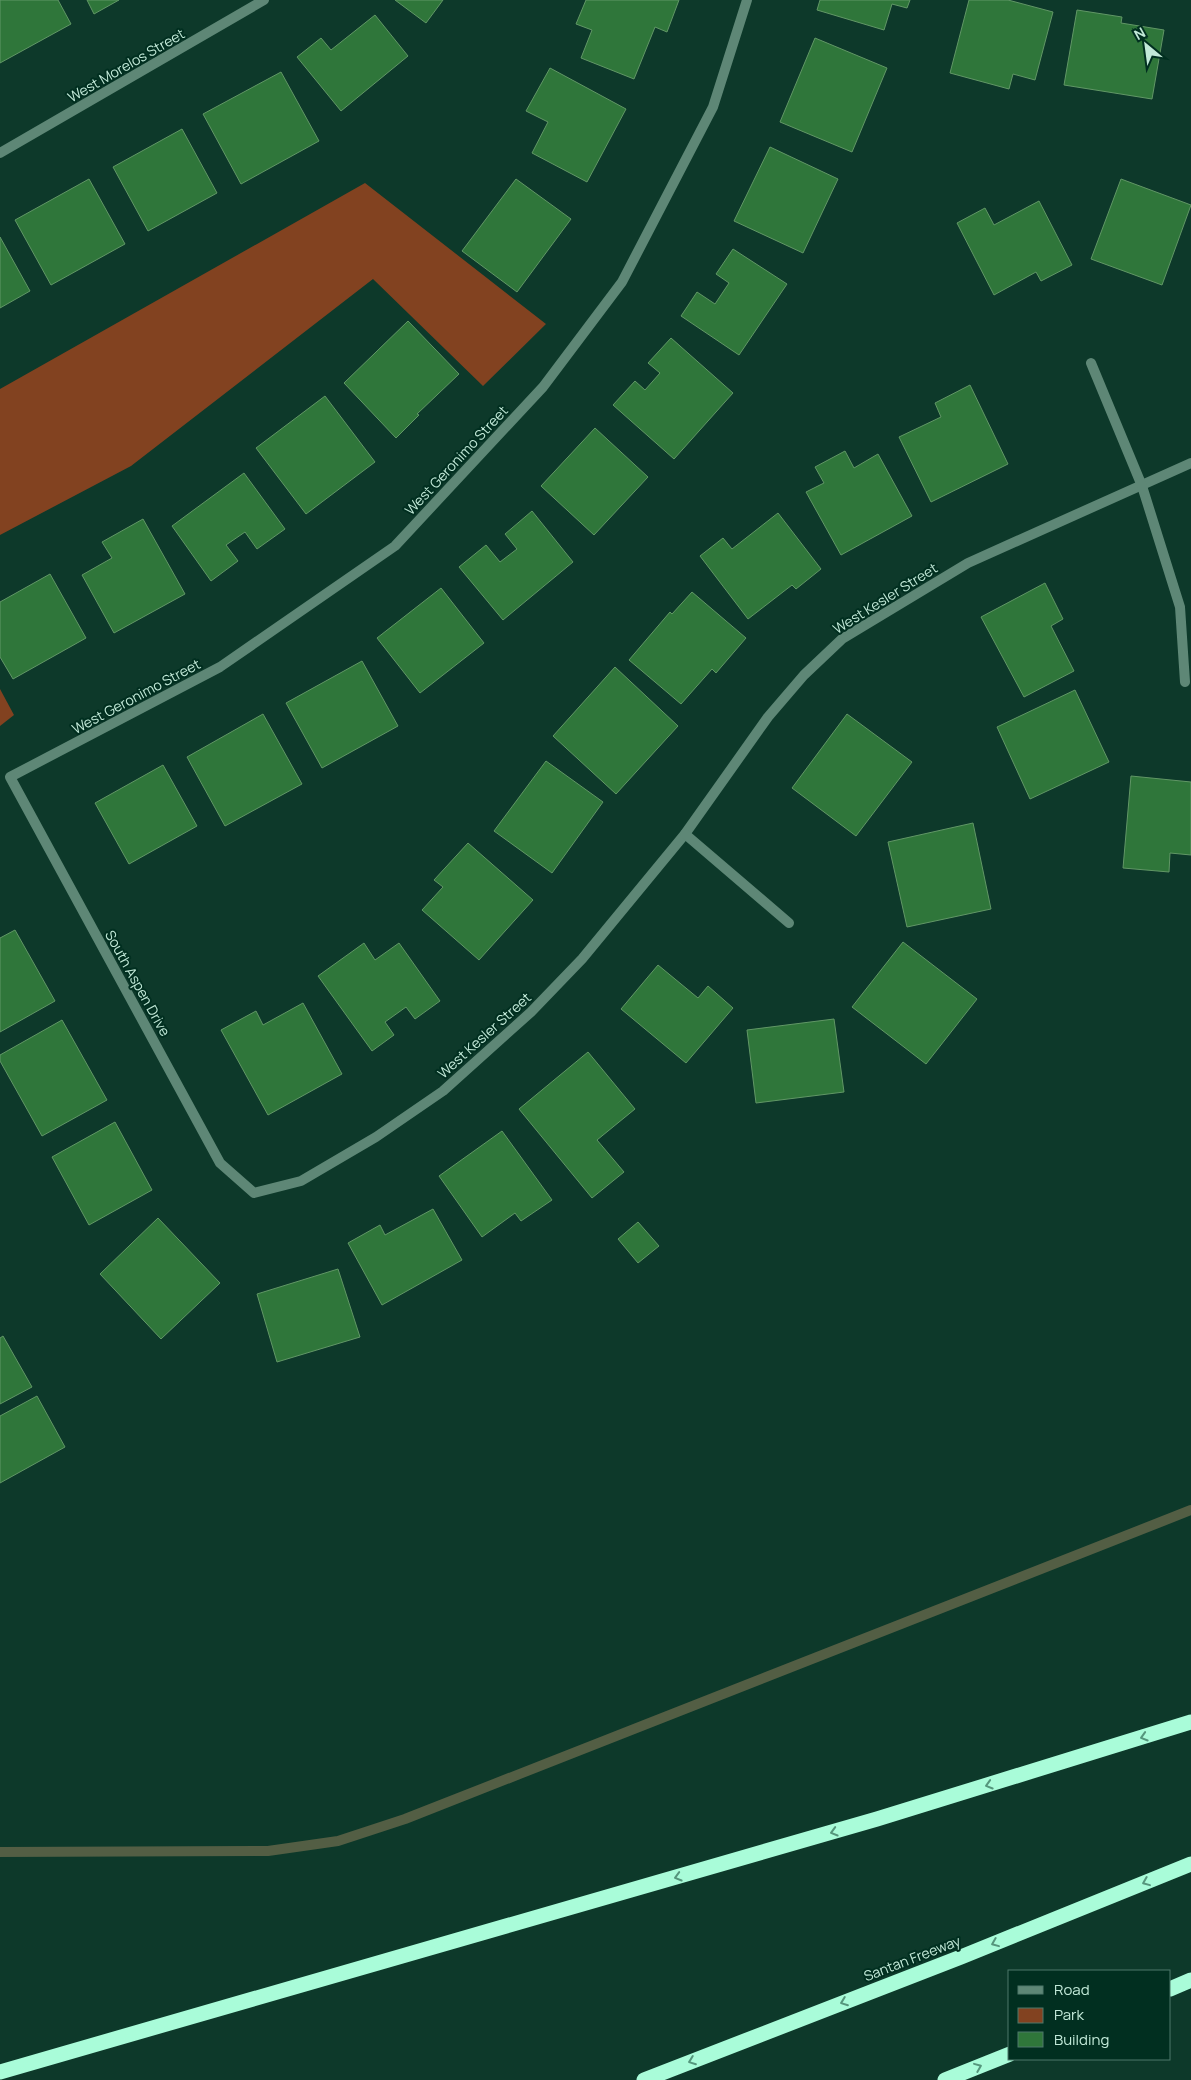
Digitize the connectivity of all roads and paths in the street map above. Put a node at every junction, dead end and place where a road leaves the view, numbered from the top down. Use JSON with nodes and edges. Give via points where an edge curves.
{"nodes":[{"id":1,"x":264,"y":0,"type":"edge"},
{"id":2,"x":748,"y":0,"type":"edge"},
{"id":3,"x":0,"y":152,"type":"edge"},
{"id":4,"x":1091,"y":363,"type":"dead end"},
{"id":5,"x":1191,"y":463,"type":"edge"},
{"id":6,"x":1142,"y":486,"type":"junction"},
{"id":7,"x":1185,"y":682,"type":"dead end"},
{"id":8,"x":10,"y":777,"type":"joint"},
{"id":9,"x":685,"y":834,"type":"junction"},
{"id":10,"x":789,"y":923,"type":"dead end"},
{"id":11,"x":254,"y":1193,"type":"joint"},
{"id":12,"x":1191,"y":1722,"type":"edge"},
{"id":13,"x":1191,"y":1864,"type":"edge"},
{"id":14,"x":1191,"y":1980,"type":"edge"},
{"id":15,"x":1171,"y":1989,"type":"edge"},
{"id":16,"x":1008,"y":2055,"type":"edge"},
{"id":17,"x":0,"y":2072,"type":"edge"},
{"id":18,"x":644,"y":2080,"type":"edge"},
{"id":19,"x":945,"y":2080,"type":"edge"}],
"edges":[{"from":1,"to":3,"type":"street","name":"West Morelos Street"},
{"from":2,"to":8,"type":"street","name":"West Geronimo Street","via":[[713,107],[622,282],[543,387],[395,546],[220,667]]},
{"from":4,"to":6,"type":"street"},
{"from":5,"to":6,"type":"street","name":"West Kesler Street"},
{"from":6,"to":7,"type":"street","via":[[1180,607]]},
{"from":6,"to":9,"type":"street","name":"West Kesler Street","via":[[968,563],[842,639],[804,675],[768,717]]},
{"from":8,"to":11,"type":"street","name":"South Aspen Drive","via":[[220,1163]]},
{"from":9,"to":10,"type":"street"},
{"from":9,"to":11,"type":"street","name":"West Kesler Street","via":[[582,959],[531,1012],[442,1091],[376,1137],[301,1181]]},
{"from":12,"to":17,"type":"highway","one_way":true,"via":[[877,1819]]},
{"from":13,"to":18,"type":"highway","name":"Santan Freeway","one_way":true},
{"from":14,"to":15,"type":"highway"},
{"from":19,"to":16,"type":"highway","one_way":true}]}
